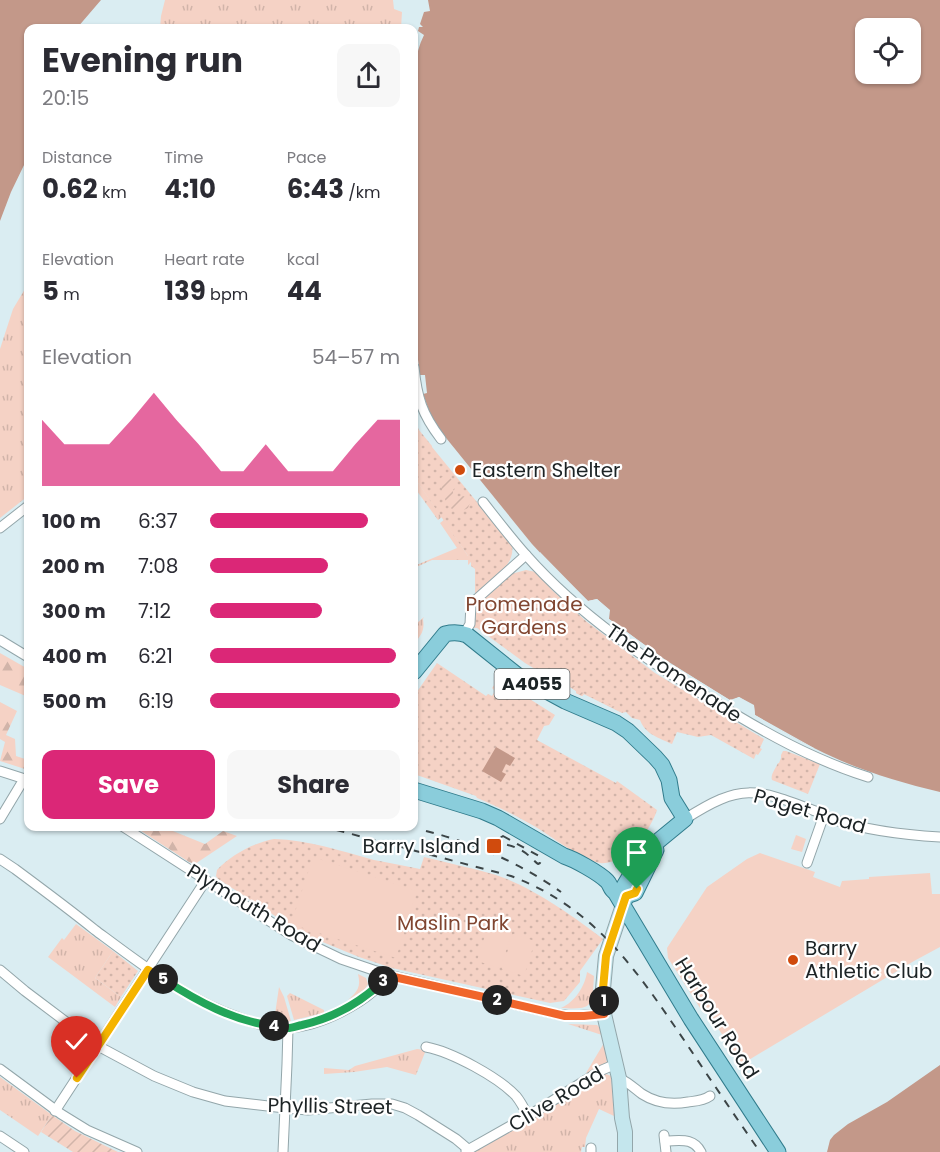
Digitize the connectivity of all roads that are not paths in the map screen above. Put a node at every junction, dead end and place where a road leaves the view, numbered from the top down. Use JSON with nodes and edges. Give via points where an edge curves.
{"nodes":[{"id":1,"x":418,"y":393,"type":"edge"},
{"id":2,"x":441,"y":439,"type":"dead end"},
{"id":3,"x":483,"y":502,"type":"dead end"},
{"id":4,"x":24,"y":509,"type":"edge"},
{"id":5,"x":0,"y":528,"type":"edge"},
{"id":6,"x":526,"y":555,"type":"junction"},
{"id":7,"x":464,"y":634,"type":"junction"},
{"id":8,"x":0,"y":640,"type":"edge"},
{"id":9,"x":24,"y":655,"type":"edge"},
{"id":10,"x":418,"y":667,"type":"edge"},
{"id":11,"x":0,"y":771,"type":"edge"},
{"id":12,"x":868,"y":777,"type":"dead end"},
{"id":13,"x":24,"y":778,"type":"edge"},
{"id":14,"x":24,"y":782,"type":"edge"},
{"id":15,"x":418,"y":791,"type":"edge"},
{"id":16,"x":824,"y":814,"type":"junction"},
{"id":17,"x":0,"y":819,"type":"edge"},
{"id":18,"x":685,"y":819,"type":"junction"},
{"id":19,"x":130,"y":831,"type":"edge"},
{"id":20,"x":940,"y":837,"type":"edge"},
{"id":21,"x":0,"y":859,"type":"edge"},
{"id":22,"x":807,"y":863,"type":"dead end"},
{"id":23,"x":206,"y":880,"type":"junction"},
{"id":24,"x":625,"y":901,"type":"junction"},
{"id":25,"x":0,"y":970,"type":"edge"},
{"id":26,"x":148,"y":970,"type":"junction"},
{"id":27,"x":385,"y":975,"type":"junction"},
{"id":28,"x":604,"y":1014,"type":"junction"},
{"id":29,"x":288,"y":1028,"type":"junction"},
{"id":30,"x":98,"y":1046,"type":"junction"},
{"id":31,"x":426,"y":1047,"type":"dead end"},
{"id":32,"x":0,"y":1069,"type":"edge"},
{"id":33,"x":618,"y":1071,"type":"junction"},
{"id":34,"x":710,"y":1096,"type":"dead end"},
{"id":35,"x":285,"y":1108,"type":"junction"},
{"id":36,"x":56,"y":1111,"type":"junction"},
{"id":37,"x":528,"y":1116,"type":"junction"},
{"id":38,"x":622,"y":1118,"type":"junction"},
{"id":39,"x":0,"y":1136,"type":"edge"},
{"id":40,"x":466,"y":1151,"type":"edge"},
{"id":41,"x":24,"y":1152,"type":"edge"},
{"id":42,"x":137,"y":1152,"type":"edge"},
{"id":43,"x":283,"y":1152,"type":"edge"},
{"id":44,"x":618,"y":1152,"type":"edge"},
{"id":45,"x":626,"y":1152,"type":"edge"},
{"id":46,"x":666,"y":1152,"type":"edge"},
{"id":47,"x":701,"y":1152,"type":"edge"},
{"id":48,"x":778,"y":1152,"type":"edge"}],
"edges":[{"from":1,"to":2,"type":"street","via":[[428,420]]},
{"from":3,"to":6,"type":"street","name":"The Promenade"},
{"from":4,"to":5,"type":"street"},
{"from":6,"to":7,"type":"street","via":[[471,604],[470,624]]},
{"from":6,"to":12,"type":"street","name":"The Promenade","via":[[596,621],[664,670],[782,742]]},
{"from":7,"to":10,"type":"main road","via":[[445,634]]},
{"from":7,"to":18,"type":"main road","number":"A4055","via":[[534,686],[628,731],[662,765],[672,798]]},
{"from":8,"to":9,"type":"street"},
{"from":11,"to":13,"type":"street"},
{"from":14,"to":17,"type":"street"},
{"from":15,"to":24,"type":"main road","name":"Harbour Road","via":[[498,818],[564,856],[589,880]]},
{"from":16,"to":18,"type":"street","name":"Paget Road","via":[[770,795],[748,792],[722,798]]},
{"from":16,"to":20,"type":"street","name":"Paget Road","via":[[871,829]]},
{"from":16,"to":22,"type":"street"},
{"from":18,"to":24,"type":"main road","via":[[644,853],[624,886]]},
{"from":19,"to":23,"type":"street","name":"Plymouth Road"},
{"from":21,"to":26,"type":"street"},
{"from":23,"to":26,"type":"street"},
{"from":23,"to":27,"type":"street","name":"Plymouth Road","via":[[298,939]]},
{"from":24,"to":28,"type":"street","via":[[606,956]]},
{"from":24,"to":48,"type":"main road","name":"Harbour Road","via":[[691,1019]]},
{"from":25,"to":30,"type":"street","name":"Phyllis Street"},
{"from":26,"to":29,"type":"street","via":[[222,1012],[258,1024]]},
{"from":26,"to":30,"type":"street"},
{"from":27,"to":28,"type":"street","name":"Plymouth Road","via":[[565,1016]]},
{"from":27,"to":29,"type":"street","via":[[368,996],[350,1007],[331,1017]]},
{"from":28,"to":33,"type":"street"},
{"from":29,"to":35,"type":"street"},
{"from":30,"to":35,"type":"street","name":"Phyllis Street","via":[[193,1092],[225,1101]]},
{"from":30,"to":36,"type":"street"},
{"from":31,"to":37,"type":"street","via":[[492,1077],[517,1097]]},
{"from":32,"to":36,"type":"street"},
{"from":33,"to":34,"type":"street","via":[[644,1095],[660,1102],[676,1104]]},
{"from":33,"to":37,"type":"street","name":"Clive Road","via":[[602,1070]]},
{"from":33,"to":38,"type":"street"},
{"from":35,"to":40,"type":"street","name":"Phyllis Street","via":[[392,1104],[456,1139]]},
{"from":35,"to":43,"type":"street"},
{"from":36,"to":42,"type":"street"},
{"from":37,"to":40,"type":"street","name":"Clive Road"},
{"from":38,"to":44,"type":"street"},
{"from":38,"to":45,"type":"street"},
{"from":39,"to":41,"type":"street"},
{"from":46,"to":47,"type":"street","via":[[665,1138],[692,1141]]}]}
